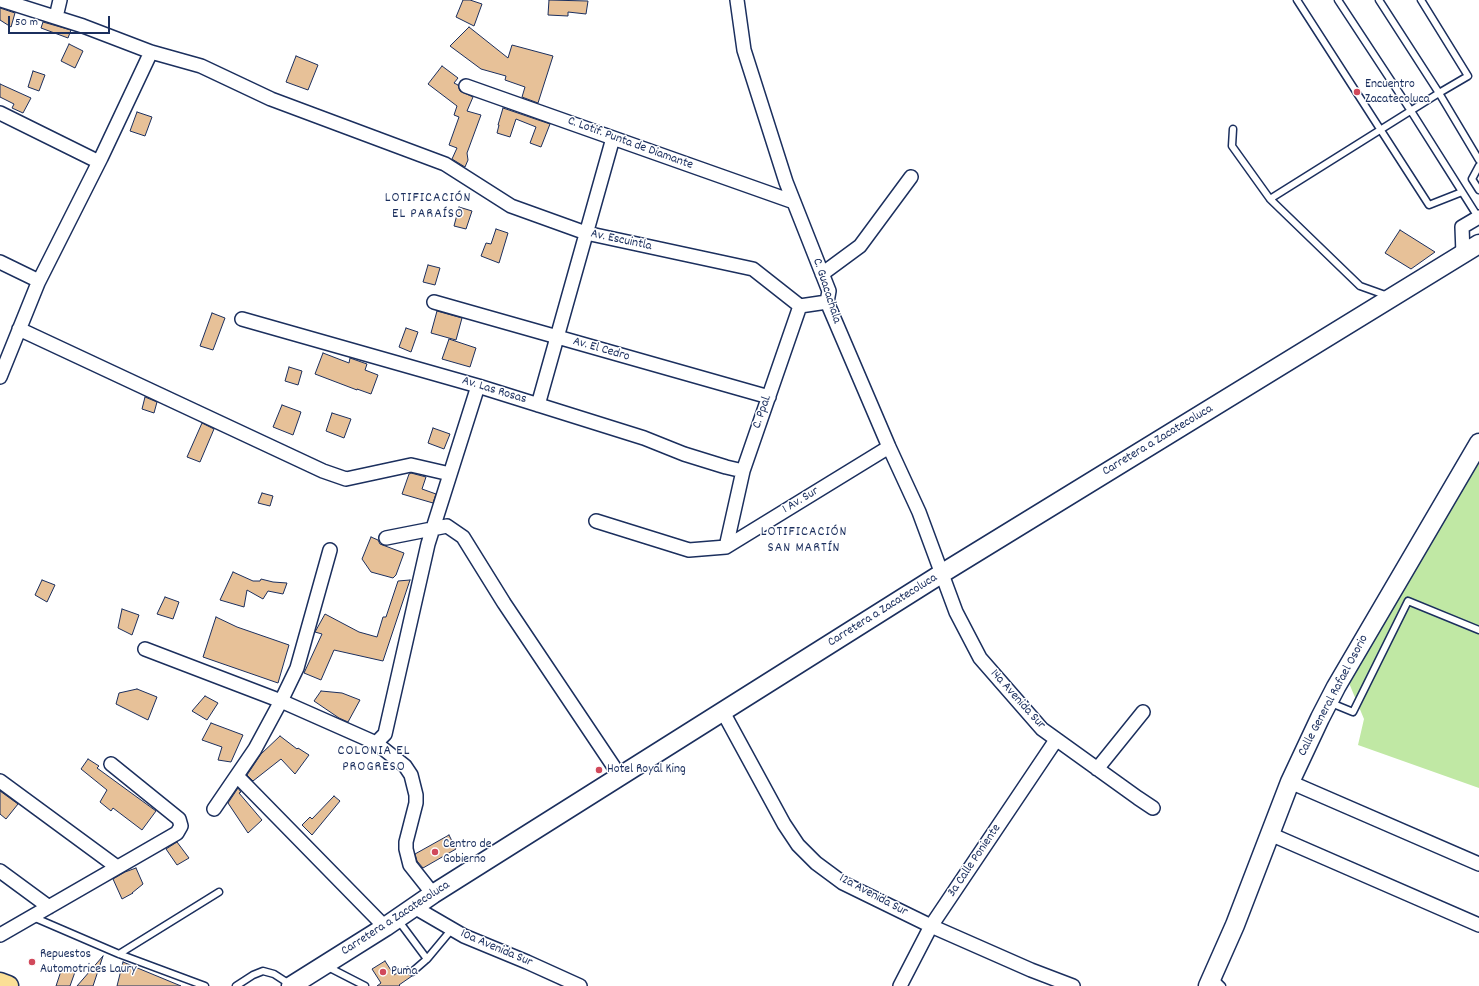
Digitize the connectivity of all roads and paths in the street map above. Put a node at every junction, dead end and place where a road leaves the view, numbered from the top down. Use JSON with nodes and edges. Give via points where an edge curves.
{"nodes":[{"id":1,"x":1,"y":0,"type":"edge"},
{"id":2,"x":60,"y":0,"type":"edge"},
{"id":3,"x":737,"y":0,"type":"edge"},
{"id":4,"x":1296,"y":0,"type":"edge"},
{"id":5,"x":1338,"y":0,"type":"edge"},
{"id":6,"x":1379,"y":0,"type":"edge"},
{"id":7,"x":1421,"y":0,"type":"edge"},
{"id":8,"x":56,"y":17,"type":"junction"},
{"id":9,"x":151,"y":52,"type":"junction"},
{"id":10,"x":466,"y":86,"type":"dead end"},
{"id":11,"x":1439,"y":93,"type":"junction"},
{"id":12,"x":1411,"y":111,"type":"junction"},
{"id":13,"x":0,"y":114,"type":"edge"},
{"id":14,"x":1233,"y":129,"type":"dead end"},
{"id":15,"x":1380,"y":130,"type":"junction"},
{"id":16,"x":613,"y":138,"type":"junction"},
{"id":17,"x":1479,"y":160,"type":"edge"},
{"id":18,"x":99,"y":162,"type":"junction"},
{"id":19,"x":1479,"y":166,"type":"edge"},
{"id":20,"x":911,"y":177,"type":"dead end"},
{"id":21,"x":1479,"y":190,"type":"edge"},
{"id":22,"x":1462,"y":192,"type":"junction"},
{"id":23,"x":1270,"y":199,"type":"junction"},
{"id":24,"x":794,"y":202,"type":"junction"},
{"id":25,"x":1479,"y":217,"type":"edge"},
{"id":26,"x":586,"y":233,"type":"junction"},
{"id":27,"x":1479,"y":244,"type":"edge"},
{"id":28,"x":1463,"y":254,"type":"junction"},
{"id":29,"x":0,"y":262,"type":"edge"},
{"id":30,"x":822,"y":274,"type":"junction"},
{"id":31,"x":39,"y":281,"type":"junction"},
{"id":32,"x":1394,"y":297,"type":"junction"},
{"id":33,"x":434,"y":302,"type":"dead end"},
{"id":34,"x":827,"y":302,"type":"junction"},
{"id":35,"x":800,"y":306,"type":"junction"},
{"id":36,"x":242,"y":319,"type":"dead end"},
{"id":37,"x":19,"y":330,"type":"junction"},
{"id":38,"x":557,"y":337,"type":"junction"},
{"id":39,"x":1,"y":371,"type":"edge"},
{"id":40,"x":478,"y":386,"type":"junction"},
{"id":41,"x":769,"y":397,"type":"junction"},
{"id":42,"x":538,"y":405,"type":"junction"},
{"id":43,"x":1478,"y":444,"type":"edge"},
{"id":44,"x":889,"y":447,"type":"junction"},
{"id":45,"x":743,"y":471,"type":"junction"},
{"id":46,"x":450,"y":474,"type":"junction"},
{"id":47,"x":596,"y":521,"type":"dead end"},
{"id":48,"x":433,"y":529,"type":"junction"},
{"id":49,"x":386,"y":538,"type":"dead end"},
{"id":50,"x":726,"y":547,"type":"junction"},
{"id":51,"x":330,"y":550,"type":"dead end"},
{"id":52,"x":941,"y":574,"type":"junction"},
{"id":53,"x":1479,"y":630,"type":"edge"},
{"id":54,"x":146,"y":649,"type":"dead end"},
{"id":55,"x":281,"y":701,"type":"junction"},
{"id":56,"x":1328,"y":702,"type":"junction"},
{"id":57,"x":723,"y":712,"type":"junction"},
{"id":58,"x":1143,"y":712,"type":"dead end"},
{"id":59,"x":1056,"y":740,"type":"junction"},
{"id":60,"x":376,"y":743,"type":"junction"},
{"id":61,"x":111,"y":764,"type":"dead end"},
{"id":62,"x":1097,"y":769,"type":"junction"},
{"id":63,"x":237,"y":776,"type":"junction"},
{"id":64,"x":620,"y":776,"type":"junction"},
{"id":65,"x":0,"y":782,"type":"edge"},
{"id":66,"x":1290,"y":782,"type":"junction"},
{"id":67,"x":1153,"y":808,"type":"dead end"},
{"id":68,"x":214,"y":809,"type":"dead end"},
{"id":69,"x":1270,"y":834,"type":"junction"},
{"id":70,"x":1479,"y":864,"type":"edge"},
{"id":71,"x":117,"y":868,"type":"junction"},
{"id":72,"x":0,"y":871,"type":"edge"},
{"id":73,"x":219,"y":892,"type":"dead end"},
{"id":74,"x":433,"y":894,"type":"junction"},
{"id":75,"x":48,"y":907,"type":"junction"},
{"id":76,"x":414,"y":907,"type":"junction"},
{"id":77,"x":32,"y":917,"type":"junction"},
{"id":78,"x":391,"y":923,"type":"junction"},
{"id":79,"x":1479,"y":925,"type":"edge"},
{"id":80,"x":931,"y":926,"type":"junction"},
{"id":81,"x":452,"y":929,"type":"junction"},
{"id":82,"x":0,"y":935,"type":"edge"},
{"id":83,"x":119,"y":954,"type":"junction"},
{"id":84,"x":427,"y":959,"type":"junction"},
{"id":85,"x":324,"y":965,"type":"junction"},
{"id":86,"x":412,"y":972,"type":"dead end"},
{"id":87,"x":0,"y":983,"type":"edge"},
{"id":88,"x":1214,"y":983,"type":"edge"},
{"id":89,"x":8,"y":986,"type":"edge"},
{"id":90,"x":204,"y":986,"type":"edge"},
{"id":91,"x":236,"y":986,"type":"edge"},
{"id":92,"x":292,"y":986,"type":"edge"},
{"id":93,"x":365,"y":986,"type":"edge"},
{"id":94,"x":580,"y":986,"type":"edge"},
{"id":95,"x":900,"y":986,"type":"edge"},
{"id":96,"x":1073,"y":986,"type":"edge"}],
"edges":[{"from":1,"to":8,"type":"street","name":"Av. Escuintla"},
{"from":2,"to":8,"type":"street"},
{"from":3,"to":24,"type":"street","name":"C. Guacachala","via":[[744,50]]},
{"from":4,"to":15,"type":"lane"},
{"from":5,"to":12,"type":"lane"},
{"from":6,"to":11,"type":"lane"},
{"from":7,"to":11,"type":"lane","via":[[1468,76]]},
{"from":8,"to":9,"type":"street","name":"Av. Escuintla"},
{"from":9,"to":18,"type":"street"},
{"from":9,"to":26,"type":"street","name":"Av. Escuintla","via":[[201,66],[271,100],[445,164],[511,206]]},
{"from":10,"to":16,"type":"street","name":"C. Lotif. Punta de Diamante"},
{"from":11,"to":12,"type":"lane"},
{"from":11,"to":17,"type":"lane"},
{"from":12,"to":15,"type":"lane"},
{"from":12,"to":22,"type":"lane"},
{"from":13,"to":18,"type":"street"},
{"from":14,"to":23,"type":"lane","via":[[1232,146]]},
{"from":15,"to":22,"type":"lane","via":[[1428,205]]},
{"from":15,"to":23,"type":"lane"},
{"from":16,"to":24,"type":"street","name":"C. Lotif. Punta de Diamante"},
{"from":16,"to":26,"type":"street"},
{"from":18,"to":31,"type":"street"},
{"from":19,"to":21,"type":"lane","via":[[1472,179]]},
{"from":20,"to":30,"type":"street","via":[[860,246]]},
{"from":22,"to":25,"type":"lane"},
{"from":23,"to":32,"type":"lane","via":[[1360,286]]},
{"from":24,"to":30,"type":"street","name":"C. Guacachala"},
{"from":25,"to":28,"type":"street","via":[[1462,227]]},
{"from":26,"to":35,"type":"street","name":"Av. Escuintla","via":[[753,269]]},
{"from":26,"to":38,"type":"street"},
{"from":27,"to":28,"type":"main road","name":"Carretera a Zacatecoluca"},
{"from":28,"to":32,"type":"main road","name":"Carretera a Zacatecoluca"},
{"from":29,"to":31,"type":"street"},
{"from":30,"to":34,"type":"street","name":"C. Guacachala","via":[[828,291]]},
{"from":31,"to":37,"type":"street"},
{"from":32,"to":52,"type":"main road","name":"Carretera a Zacatecoluca"},
{"from":33,"to":38,"type":"street","name":"Av. El Cedro"},
{"from":34,"to":35,"type":"street"},
{"from":34,"to":44,"type":"street","name":"C. Guacachala"},
{"from":35,"to":41,"type":"street","name":"C. Ppal."},
{"from":36,"to":40,"type":"street","name":"Av. Las Rosas"},
{"from":37,"to":39,"type":"street"},
{"from":37,"to":46,"type":"street","via":[[323,471],[346,479],[411,465]]},
{"from":38,"to":41,"type":"street","name":"Av. El Cedro"},
{"from":38,"to":42,"type":"street"},
{"from":40,"to":42,"type":"street","name":"Av. Las Rosas"},
{"from":40,"to":46,"type":"street"},
{"from":41,"to":45,"type":"street","name":"C. Ppal."},
{"from":42,"to":45,"type":"street","name":"Av. Las Rosas"},
{"from":43,"to":56,"type":"main road","name":"Calle General Rafael Osorio"},
{"from":44,"to":50,"type":"street","name":"1 Av. Sur"},
{"from":44,"to":52,"type":"street","name":"C. Guacachala","via":[[919,512]]},
{"from":45,"to":50,"type":"street","name":"C. Ppal."},
{"from":46,"to":48,"type":"street"},
{"from":47,"to":50,"type":"street","name":"1 Av. Sur","via":[[689,550]]},
{"from":48,"to":49,"type":"street"},
{"from":48,"to":60,"type":"street","via":[[384,734]]},
{"from":48,"to":64,"type":"street","via":[[447,526],[463,537]]},
{"from":51,"to":55,"type":"street","via":[[297,668]]},
{"from":52,"to":57,"type":"main road","name":"Carretera a Zacatecoluca"},
{"from":52,"to":59,"type":"street","name":"14a Avenida Sur","via":[[956,612],[980,658],[1042,730]]},
{"from":53,"to":56,"type":"lane","via":[[1408,601],[1353,712]]},
{"from":54,"to":55,"type":"street"},
{"from":55,"to":60,"type":"street"},
{"from":55,"to":63,"type":"street"},
{"from":56,"to":66,"type":"main road","name":"Calle General Rafael Osorio"},
{"from":57,"to":64,"type":"main road","name":"Carretera a Zacatecoluca"},
{"from":57,"to":80,"type":"street","name":"12a Avenida Sur","via":[[798,845],[816,863],[843,883]]},
{"from":58,"to":62,"type":"street"},
{"from":59,"to":62,"type":"street","name":"14a Avenida Sur"},
{"from":59,"to":80,"type":"street","name":"3a Calle Poniente"},
{"from":60,"to":74,"type":"street","via":[[405,766],[411,776],[416,803],[406,849],[410,865]]},
{"from":61,"to":71,"type":"street","via":[[180,819],[181,826],[177,833]]},
{"from":62,"to":67,"type":"street","name":"14a Avenida Sur"},
{"from":63,"to":68,"type":"street"},
{"from":63,"to":78,"type":"street"},
{"from":64,"to":74,"type":"main road","name":"Carretera a Zacatecoluca"},
{"from":65,"to":71,"type":"street"},
{"from":66,"to":69,"type":"main road","name":"Calle General Rafael Osorio"},
{"from":66,"to":70,"type":"street"},
{"from":69,"to":79,"type":"street"},
{"from":69,"to":88,"type":"main road","name":"Calle General Rafael Osorio"},
{"from":71,"to":75,"type":"street"},
{"from":72,"to":75,"type":"street"},
{"from":73,"to":83,"type":"lane"},
{"from":74,"to":76,"type":"main road","name":"Carretera a Zacatecoluca"},
{"from":75,"to":77,"type":"street"},
{"from":76,"to":78,"type":"main road","name":"Carretera a Zacatecoluca"},
{"from":76,"to":81,"type":"street","name":"10a Avenida Sur"},
{"from":77,"to":82,"type":"street"},
{"from":77,"to":83,"type":"lane"},
{"from":78,"to":84,"type":"lane"},
{"from":78,"to":85,"type":"main road","name":"Carretera a Zacatecoluca"},
{"from":80,"to":95,"type":"street","name":"3a Calle Poniente"},
{"from":80,"to":96,"type":"street","name":"12a Avenida Sur"},
{"from":81,"to":84,"type":"lane"},
{"from":81,"to":94,"type":"street","name":"10a Avenida Sur"},
{"from":83,"to":90,"type":"lane"},
{"from":84,"to":86,"type":"lane"},
{"from":85,"to":92,"type":"main road","name":"Carretera a Zacatecoluca"},
{"from":85,"to":93,"type":"lane"},
{"from":87,"to":89,"type":"main road"},
{"from":91,"to":92,"type":"lane","via":[[263,971],[274,974]]}]}
